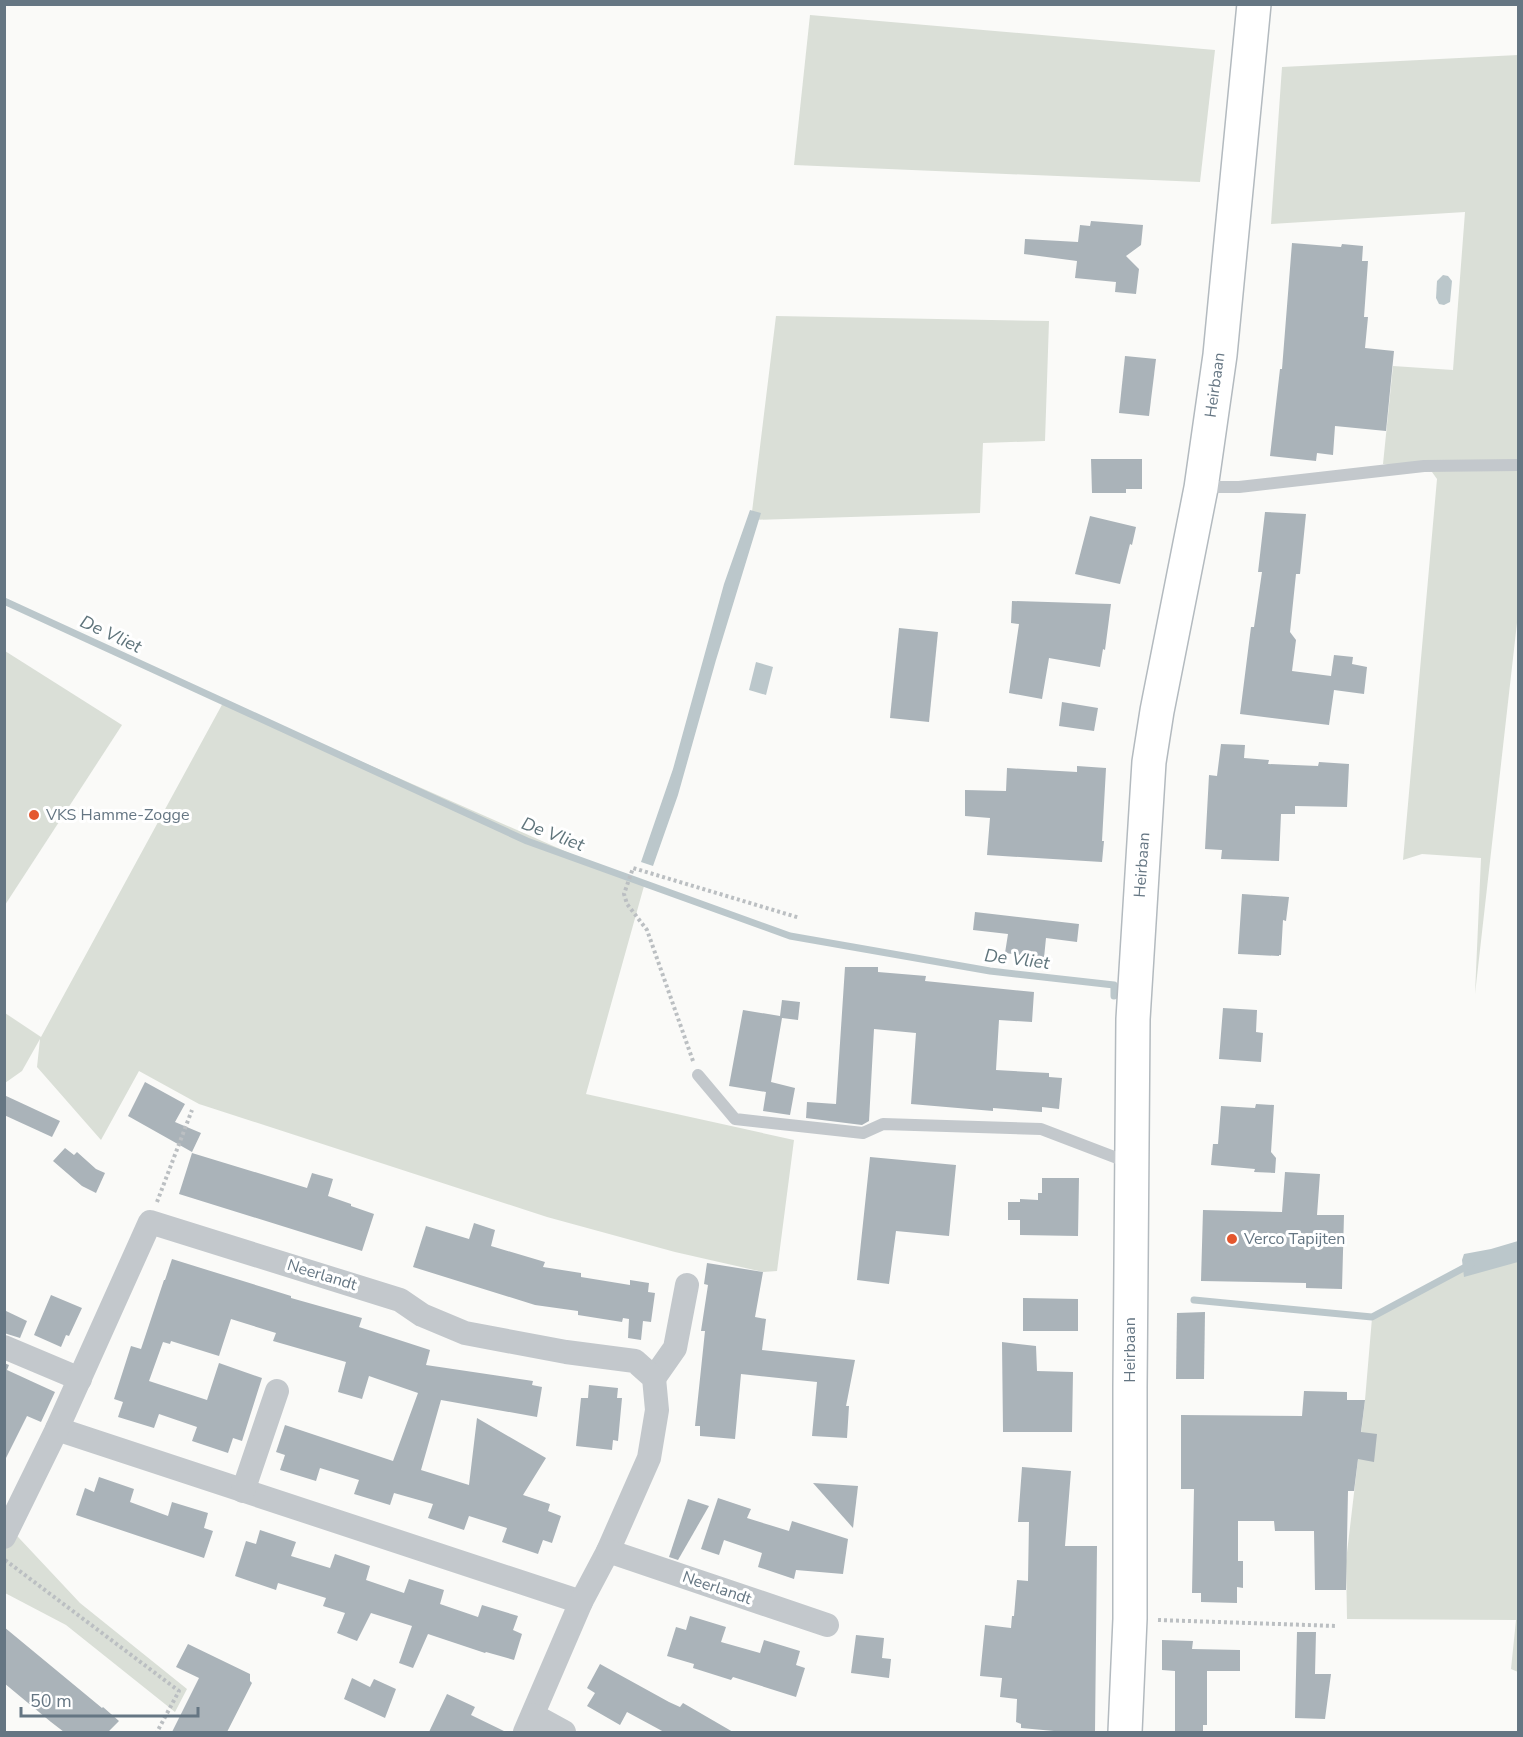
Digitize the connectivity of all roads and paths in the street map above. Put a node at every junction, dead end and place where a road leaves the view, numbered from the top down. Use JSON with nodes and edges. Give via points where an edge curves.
{"nodes":[{"id":1,"x":1254,"y":4,"type":"edge"},
{"id":2,"x":1518,"y":465,"type":"edge"},
{"id":3,"x":1201,"y":488,"type":"junction"},
{"id":4,"x":800,"y":918,"type":"dead end"},
{"id":5,"x":698,"y":1075,"type":"joint"},
{"id":6,"x":192,"y":1110,"type":"dead end"},
{"id":7,"x":1131,"y":1163,"type":"junction"},
{"id":8,"x":150,"y":1222,"type":"junction"},
{"id":9,"x":687,"y":1285,"type":"dead end"},
{"id":10,"x":4,"y":1347,"type":"edge"},
{"id":11,"x":654,"y":1378,"type":"junction"},
{"id":12,"x":80,"y":1379,"type":"junction"},
{"id":13,"x":277,"y":1391,"type":"dead end"},
{"id":14,"x":57,"y":1429,"type":"junction"},
{"id":15,"x":243,"y":1491,"type":"junction"},
{"id":16,"x":4,"y":1537,"type":"edge"},
{"id":17,"x":608,"y":1551,"type":"junction"},
{"id":18,"x":4,"y":1560,"type":"edge"},
{"id":19,"x":581,"y":1602,"type":"junction"},
{"id":20,"x":1130,"y":1619,"type":"junction"},
{"id":21,"x":826,"y":1625,"type":"dead end"},
{"id":22,"x":1337,"y":1626,"type":"dead end"},
{"id":23,"x":529,"y":1724,"type":"edge"},
{"id":24,"x":157,"y":1732,"type":"edge"},
{"id":25,"x":564,"y":1732,"type":"edge"},
{"id":26,"x":1125,"y":1732,"type":"edge"}],
"edges":[{"from":1,"to":3,"type":"main road","name":"Heirbaan","via":[[1220,355]]},
{"from":2,"to":3,"type":"lane","via":[[1424,466]]},
{"from":3,"to":7,"type":"main road","name":"Heirbaan","via":[[1149,762],[1133,1019]]},
{"from":4,"to":5,"type":"path","via":[[633,868],[624,894],[627,904],[647,930]]},
{"from":5,"to":7,"type":"lane","via":[[735,1119],[863,1133],[883,1124],[1041,1129]]},
{"from":6,"to":8,"type":"path"},
{"from":7,"to":20,"type":"main road","name":"Heirbaan"},
{"from":8,"to":11,"type":"street","name":"Neerlandt","via":[[400,1300],[422,1315],[465,1334],[635,1361]]},
{"from":8,"to":12,"type":"street"},
{"from":9,"to":11,"type":"street","via":[[675,1347]]},
{"from":10,"to":12,"type":"street"},
{"from":11,"to":17,"type":"street","via":[[657,1410],[650,1458]]},
{"from":12,"to":14,"type":"street"},
{"from":13,"to":15,"type":"street"},
{"from":14,"to":15,"type":"street"},
{"from":14,"to":16,"type":"street"},
{"from":15,"to":19,"type":"street"},
{"from":17,"to":19,"type":"street"},
{"from":17,"to":21,"type":"street","name":"Neerlandt"},
{"from":18,"to":24,"type":"path","via":[[179,1690]]},
{"from":19,"to":23,"type":"street"},
{"from":20,"to":22,"type":"path"},
{"from":20,"to":26,"type":"main road","name":"Heirbaan"},
{"from":23,"to":25,"type":"street"}]}
